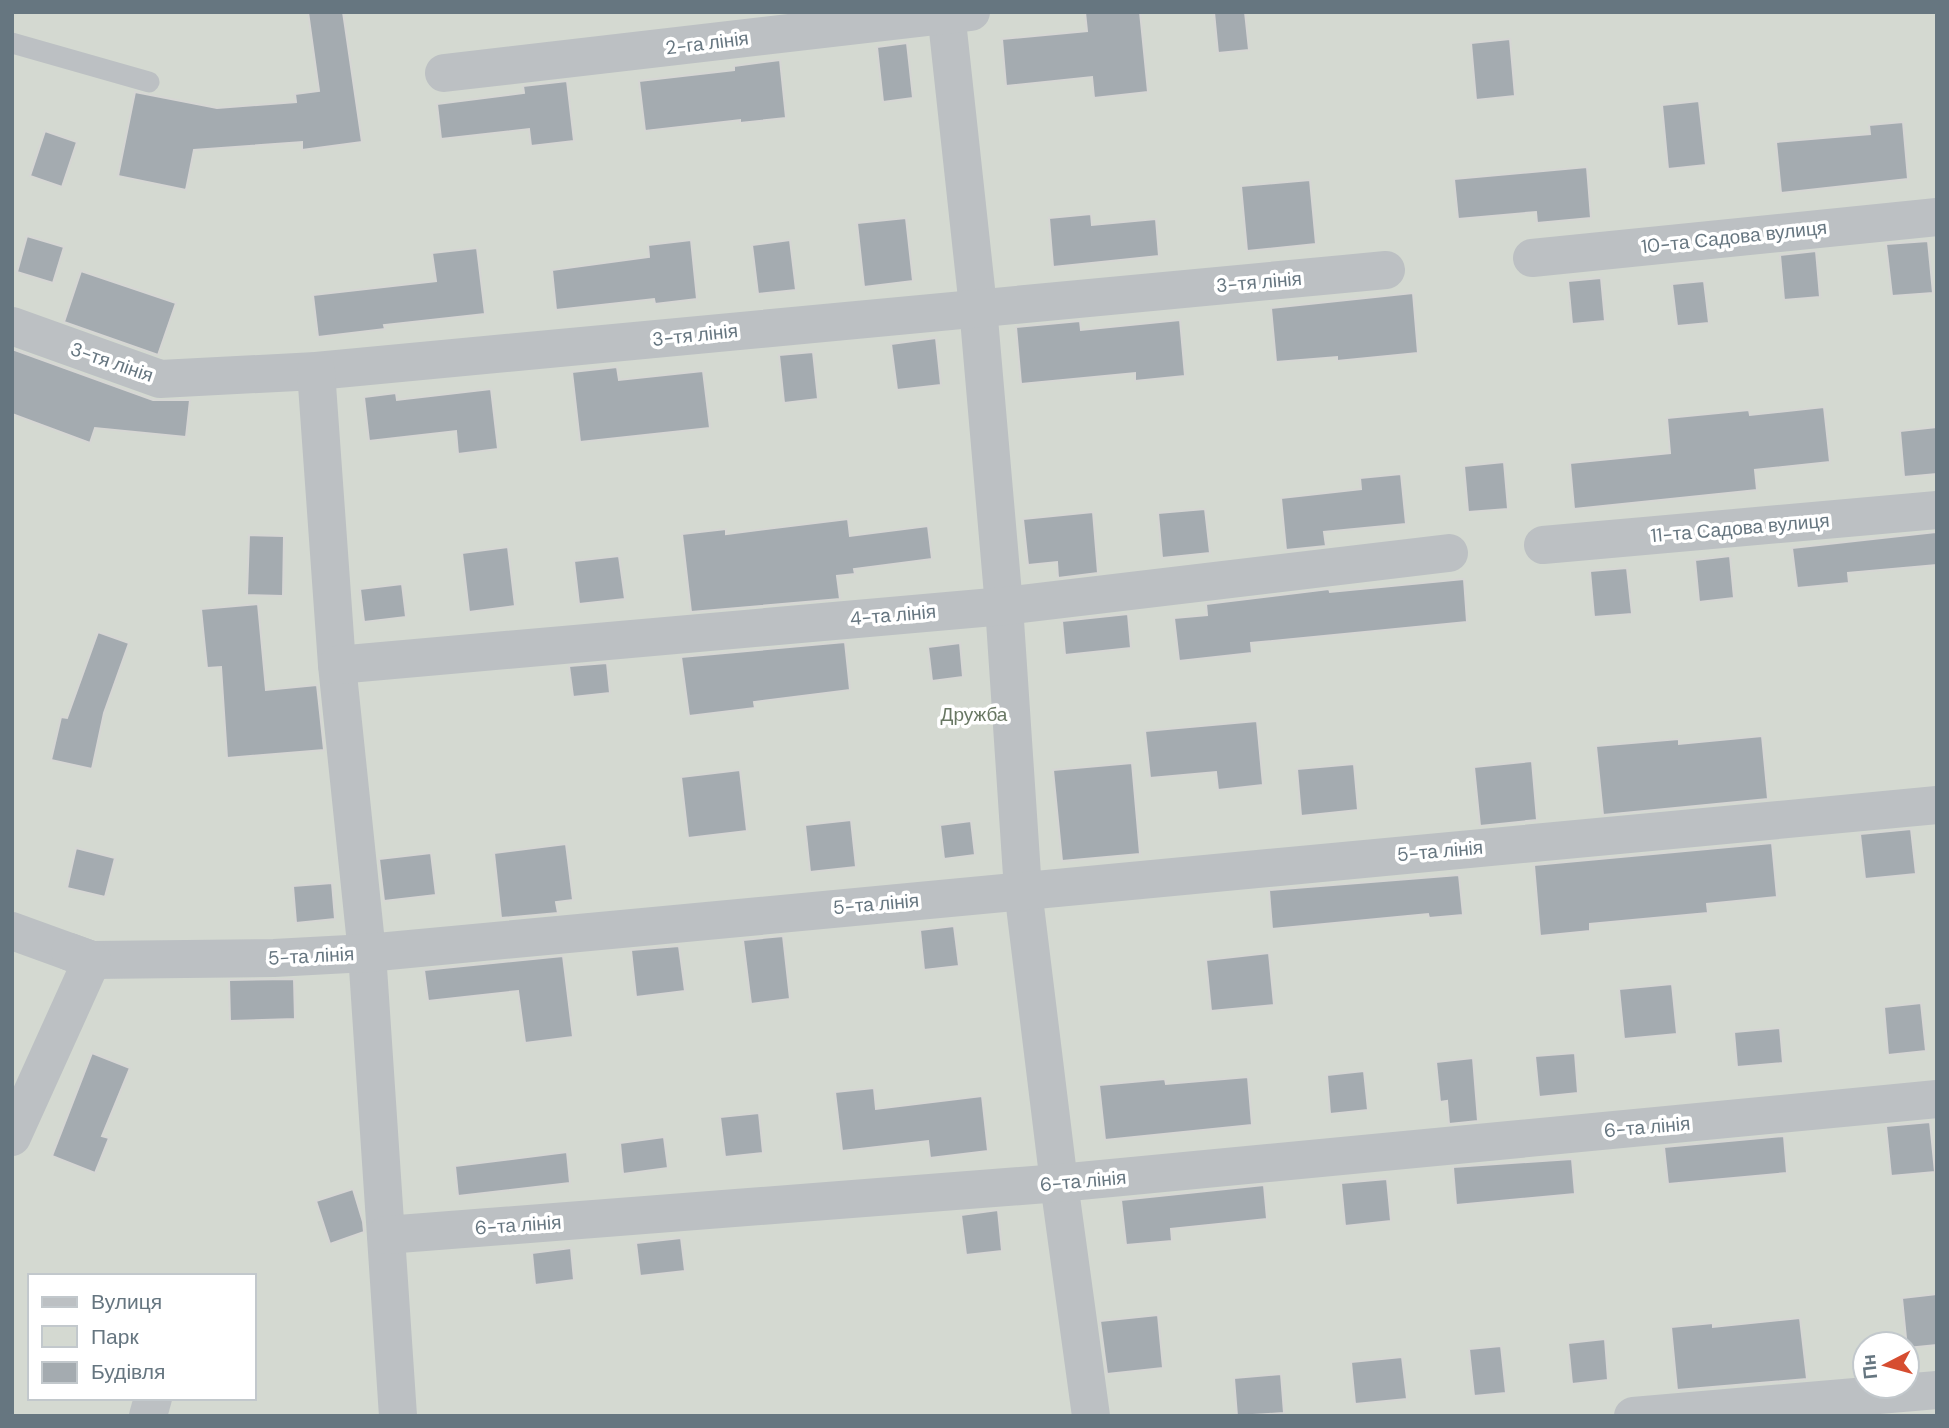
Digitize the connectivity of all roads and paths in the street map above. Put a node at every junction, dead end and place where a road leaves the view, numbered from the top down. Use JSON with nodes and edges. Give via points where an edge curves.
{"nodes":[{"id":1,"x":955,"y":13,"type":"edge"},
{"id":2,"x":12,"y":43,"type":"edge"},
{"id":3,"x":443,"y":74,"type":"dead end"},
{"id":4,"x":149,"y":82,"type":"dead end"},
{"id":5,"x":1937,"y":217,"type":"edge"},
{"id":6,"x":1532,"y":258,"type":"dead end"},
{"id":7,"x":1386,"y":270,"type":"dead end"},
{"id":8,"x":978,"y":307,"type":"junction"},
{"id":9,"x":12,"y":326,"type":"edge"},
{"id":10,"x":316,"y":371,"type":"junction"},
{"id":11,"x":1937,"y":510,"type":"edge"},
{"id":12,"x":1543,"y":545,"type":"dead end"},
{"id":13,"x":1449,"y":553,"type":"dead end"},
{"id":14,"x":1004,"y":606,"type":"junction"},
{"id":15,"x":337,"y":665,"type":"junction"},
{"id":16,"x":1937,"y":805,"type":"edge"},
{"id":17,"x":1023,"y":890,"type":"junction"},
{"id":18,"x":12,"y":930,"type":"edge"},
{"id":19,"x":367,"y":953,"type":"junction"},
{"id":20,"x":87,"y":958,"type":"junction"},
{"id":21,"x":1937,"y":1099,"type":"edge"},
{"id":22,"x":12,"y":1138,"type":"edge"},
{"id":23,"x":1059,"y":1183,"type":"junction"},
{"id":24,"x":386,"y":1235,"type":"junction"},
{"id":25,"x":1937,"y":1390,"type":"edge"},
{"id":26,"x":398,"y":1416,"type":"edge"},
{"id":27,"x":1091,"y":1416,"type":"edge"},
{"id":28,"x":1633,"y":1416,"type":"edge"}],
"edges":[{"from":1,"to":3,"type":"street","name":"2-га лінія"},
{"from":1,"to":8,"type":"street"},
{"from":2,"to":4,"type":"lane"},
{"from":5,"to":6,"type":"street","name":"10-та Садова вулиця"},
{"from":7,"to":8,"type":"street","name":"3-тя лінія"},
{"from":8,"to":10,"type":"street","name":"3-тя лінія"},
{"from":8,"to":14,"type":"street"},
{"from":9,"to":10,"type":"street","name":"3-тя лінія","via":[[160,379]]},
{"from":10,"to":15,"type":"street"},
{"from":11,"to":12,"type":"street","name":"11-та Садова вулиця"},
{"from":13,"to":14,"type":"street","name":"4-та лінія"},
{"from":14,"to":15,"type":"street","name":"4-та лінія"},
{"from":14,"to":17,"type":"street"},
{"from":15,"to":19,"type":"street"},
{"from":16,"to":17,"type":"street","name":"5-та лінія"},
{"from":17,"to":19,"type":"street","name":"5-та лінія"},
{"from":17,"to":23,"type":"street"},
{"from":18,"to":20,"type":"street"},
{"from":19,"to":20,"type":"street","name":"5-та лінія"},
{"from":19,"to":24,"type":"street"},
{"from":20,"to":22,"type":"street"},
{"from":21,"to":23,"type":"street","name":"6-та лінія"},
{"from":23,"to":24,"type":"street","name":"6-та лінія"},
{"from":23,"to":27,"type":"street"},
{"from":24,"to":26,"type":"street"},
{"from":25,"to":28,"type":"street"}]}
